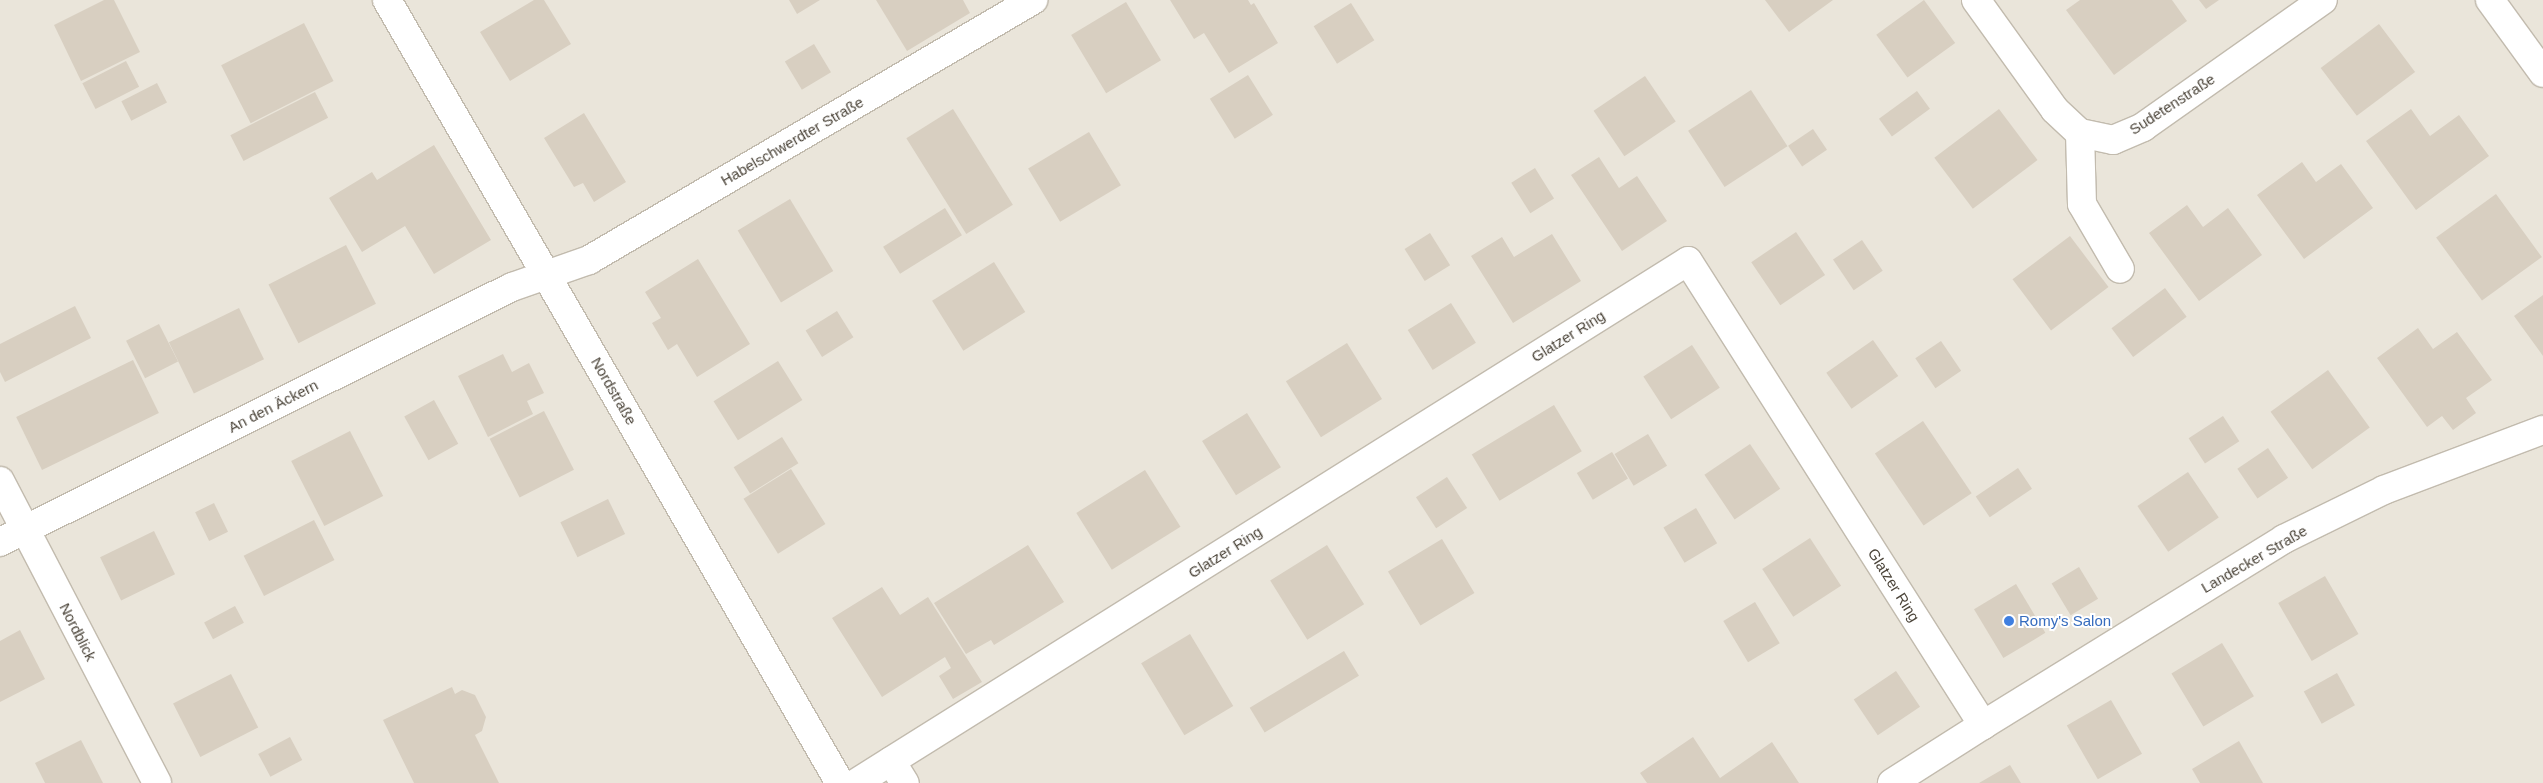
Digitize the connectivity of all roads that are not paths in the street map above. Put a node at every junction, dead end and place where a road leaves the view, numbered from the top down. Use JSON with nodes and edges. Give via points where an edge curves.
{"nodes":[{"id":1,"x":386,"y":0,"type":"edge"},
{"id":2,"x":1033,"y":0,"type":"edge"},
{"id":3,"x":1976,"y":0,"type":"edge"},
{"id":4,"x":2323,"y":0,"type":"edge"},
{"id":5,"x":2490,"y":0,"type":"edge"},
{"id":6,"x":2543,"y":73,"type":"edge"},
{"id":7,"x":2080,"y":133,"type":"junction"},
{"id":8,"x":2120,"y":269,"type":"dead end"},
{"id":9,"x":548,"y":275,"type":"junction"},
{"id":10,"x":2543,"y":430,"type":"edge"},
{"id":11,"x":0,"y":481,"type":"edge"},
{"id":12,"x":25,"y":530,"type":"junction"},
{"id":13,"x":0,"y":542,"type":"edge"},
{"id":14,"x":1983,"y":725,"type":"junction"},
{"id":15,"x":898,"y":772,"type":"edge"},
{"id":16,"x":157,"y":783,"type":"edge"},
{"id":17,"x":840,"y":783,"type":"edge"},
{"id":18,"x":856,"y":783,"type":"edge"},
{"id":19,"x":1892,"y":783,"type":"edge"}],
"edges":[{"from":1,"to":9,"type":"street","name":"Nordstraße"},
{"from":2,"to":9,"type":"street","name":"Habelschwerdter Straße","via":[[589,260]]},
{"from":3,"to":7,"type":"street","via":[[2055,110]]},
{"from":4,"to":7,"type":"street","name":"Sudetenstraße","via":[[2142,127],[2113,140]]},
{"from":5,"to":6,"type":"street"},
{"from":7,"to":8,"type":"street","via":[[2078,174],[2082,204]]},
{"from":9,"to":12,"type":"street","name":"An den Äckern","via":[[512,287]]},
{"from":9,"to":17,"type":"street","name":"Nordstraße"},
{"from":10,"to":14,"type":"street","name":"Landecker Straße","via":[[2384,490],[2284,539]]},
{"from":11,"to":12,"type":"street","name":"Nordblick"},
{"from":12,"to":13,"type":"street","name":"An den Äckern"},
{"from":12,"to":16,"type":"street","name":"Nordblick"},
{"from":14,"to":15,"type":"street","name":"Glatzer Ring","via":[[1688,261]]},
{"from":14,"to":19,"type":"street"},
{"from":15,"to":18,"type":"street","name":"Glatzer Ring"}]}
